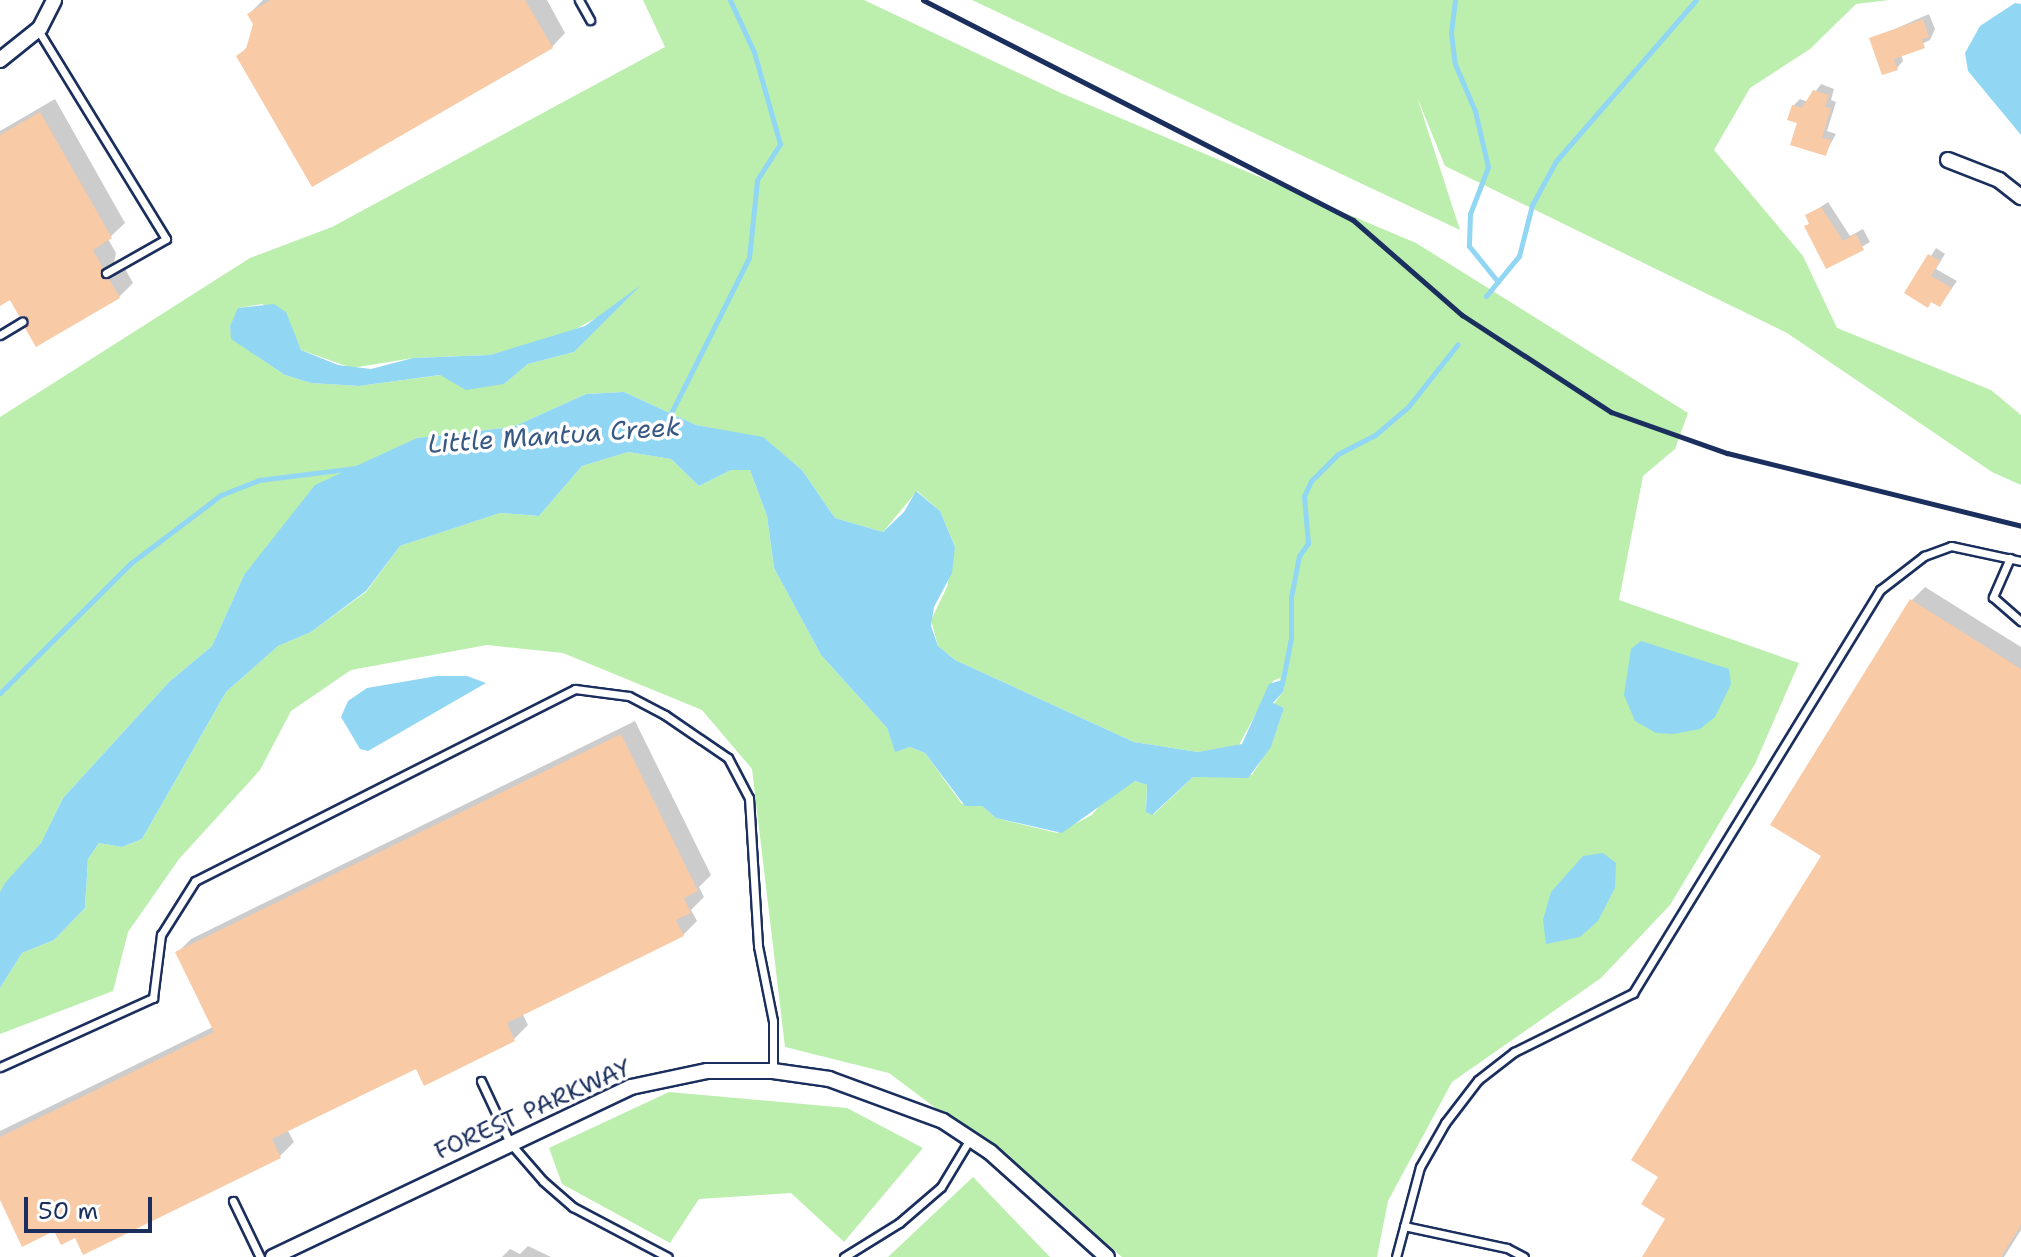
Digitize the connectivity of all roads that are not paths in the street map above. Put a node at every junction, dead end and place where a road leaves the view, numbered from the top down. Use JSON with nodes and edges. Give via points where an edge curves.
{"nodes":[{"id":1,"x":54,"y":0,"type":"edge"},
{"id":2,"x":579,"y":0,"type":"edge"},
{"id":3,"x":590,"y":20,"type":"dead end"},
{"id":4,"x":38,"y":30,"type":"junction"},
{"id":5,"x":0,"y":60,"type":"edge"},
{"id":6,"x":1948,"y":160,"type":"dead end"},
{"id":7,"x":2021,"y":197,"type":"edge"},
{"id":8,"x":106,"y":273,"type":"dead end"},
{"id":9,"x":22,"y":322,"type":"dead end"},
{"id":10,"x":0,"y":335,"type":"edge"},
{"id":11,"x":2010,"y":558,"type":"junction"},
{"id":12,"x":2021,"y":561,"type":"edge"},
{"id":13,"x":2021,"y":621,"type":"edge"},
{"id":14,"x":0,"y":1067,"type":"edge"},
{"id":15,"x":773,"y":1071,"type":"junction"},
{"id":16,"x":481,"y":1081,"type":"dead end"},
{"id":17,"x":970,"y":1139,"type":"junction"},
{"id":18,"x":510,"y":1143,"type":"junction"},
{"id":19,"x":233,"y":1201,"type":"dead end"},
{"id":20,"x":1404,"y":1226,"type":"junction"},
{"id":21,"x":260,"y":1257,"type":"edge"},
{"id":22,"x":273,"y":1257,"type":"edge"},
{"id":23,"x":668,"y":1257,"type":"edge"},
{"id":24,"x":844,"y":1257,"type":"edge"},
{"id":25,"x":1107,"y":1257,"type":"edge"},
{"id":26,"x":1396,"y":1257,"type":"edge"},
{"id":27,"x":1524,"y":1257,"type":"edge"}],
"edges":[{"from":1,"to":4,"type":"street"},
{"from":2,"to":3,"type":"lane"},
{"from":4,"to":5,"type":"street"},
{"from":4,"to":8,"type":"lane","via":[[166,239]]},
{"from":6,"to":7,"type":"street","via":[[1999,180]]},
{"from":9,"to":10,"type":"lane"},
{"from":11,"to":12,"type":"lane"},
{"from":11,"to":13,"type":"lane","via":[[1993,597]]},
{"from":11,"to":20,"type":"lane","via":[[1951,546],[1924,556],[1880,590],[1633,993],[1514,1052],[1478,1080],[1420,1167]]},
{"from":14,"to":15,"type":"lane","via":[[153,998],[161,935],[195,881],[575,689],[629,696],[665,715],[728,758],[749,798],[758,946],[773,1021]]},
{"from":15,"to":17,"type":"street","name":"FOREST PARKWAY","via":[[829,1079],[880,1095],[943,1121]]},
{"from":15,"to":18,"type":"street","name":"FOREST PARKWAY","via":[[707,1071],[631,1087]]},
{"from":16,"to":18,"type":"lane"},
{"from":17,"to":24,"type":"lane","via":[[941,1187],[899,1223]]},
{"from":17,"to":25,"type":"street","name":"FOREST PARKWAY"},
{"from":18,"to":22,"type":"street","name":"FOREST PARKWAY"},
{"from":18,"to":23,"type":"lane","via":[[573,1207]]},
{"from":19,"to":21,"type":"lane"},
{"from":20,"to":26,"type":"lane"},
{"from":20,"to":27,"type":"lane","via":[[1507,1248]]}]}
